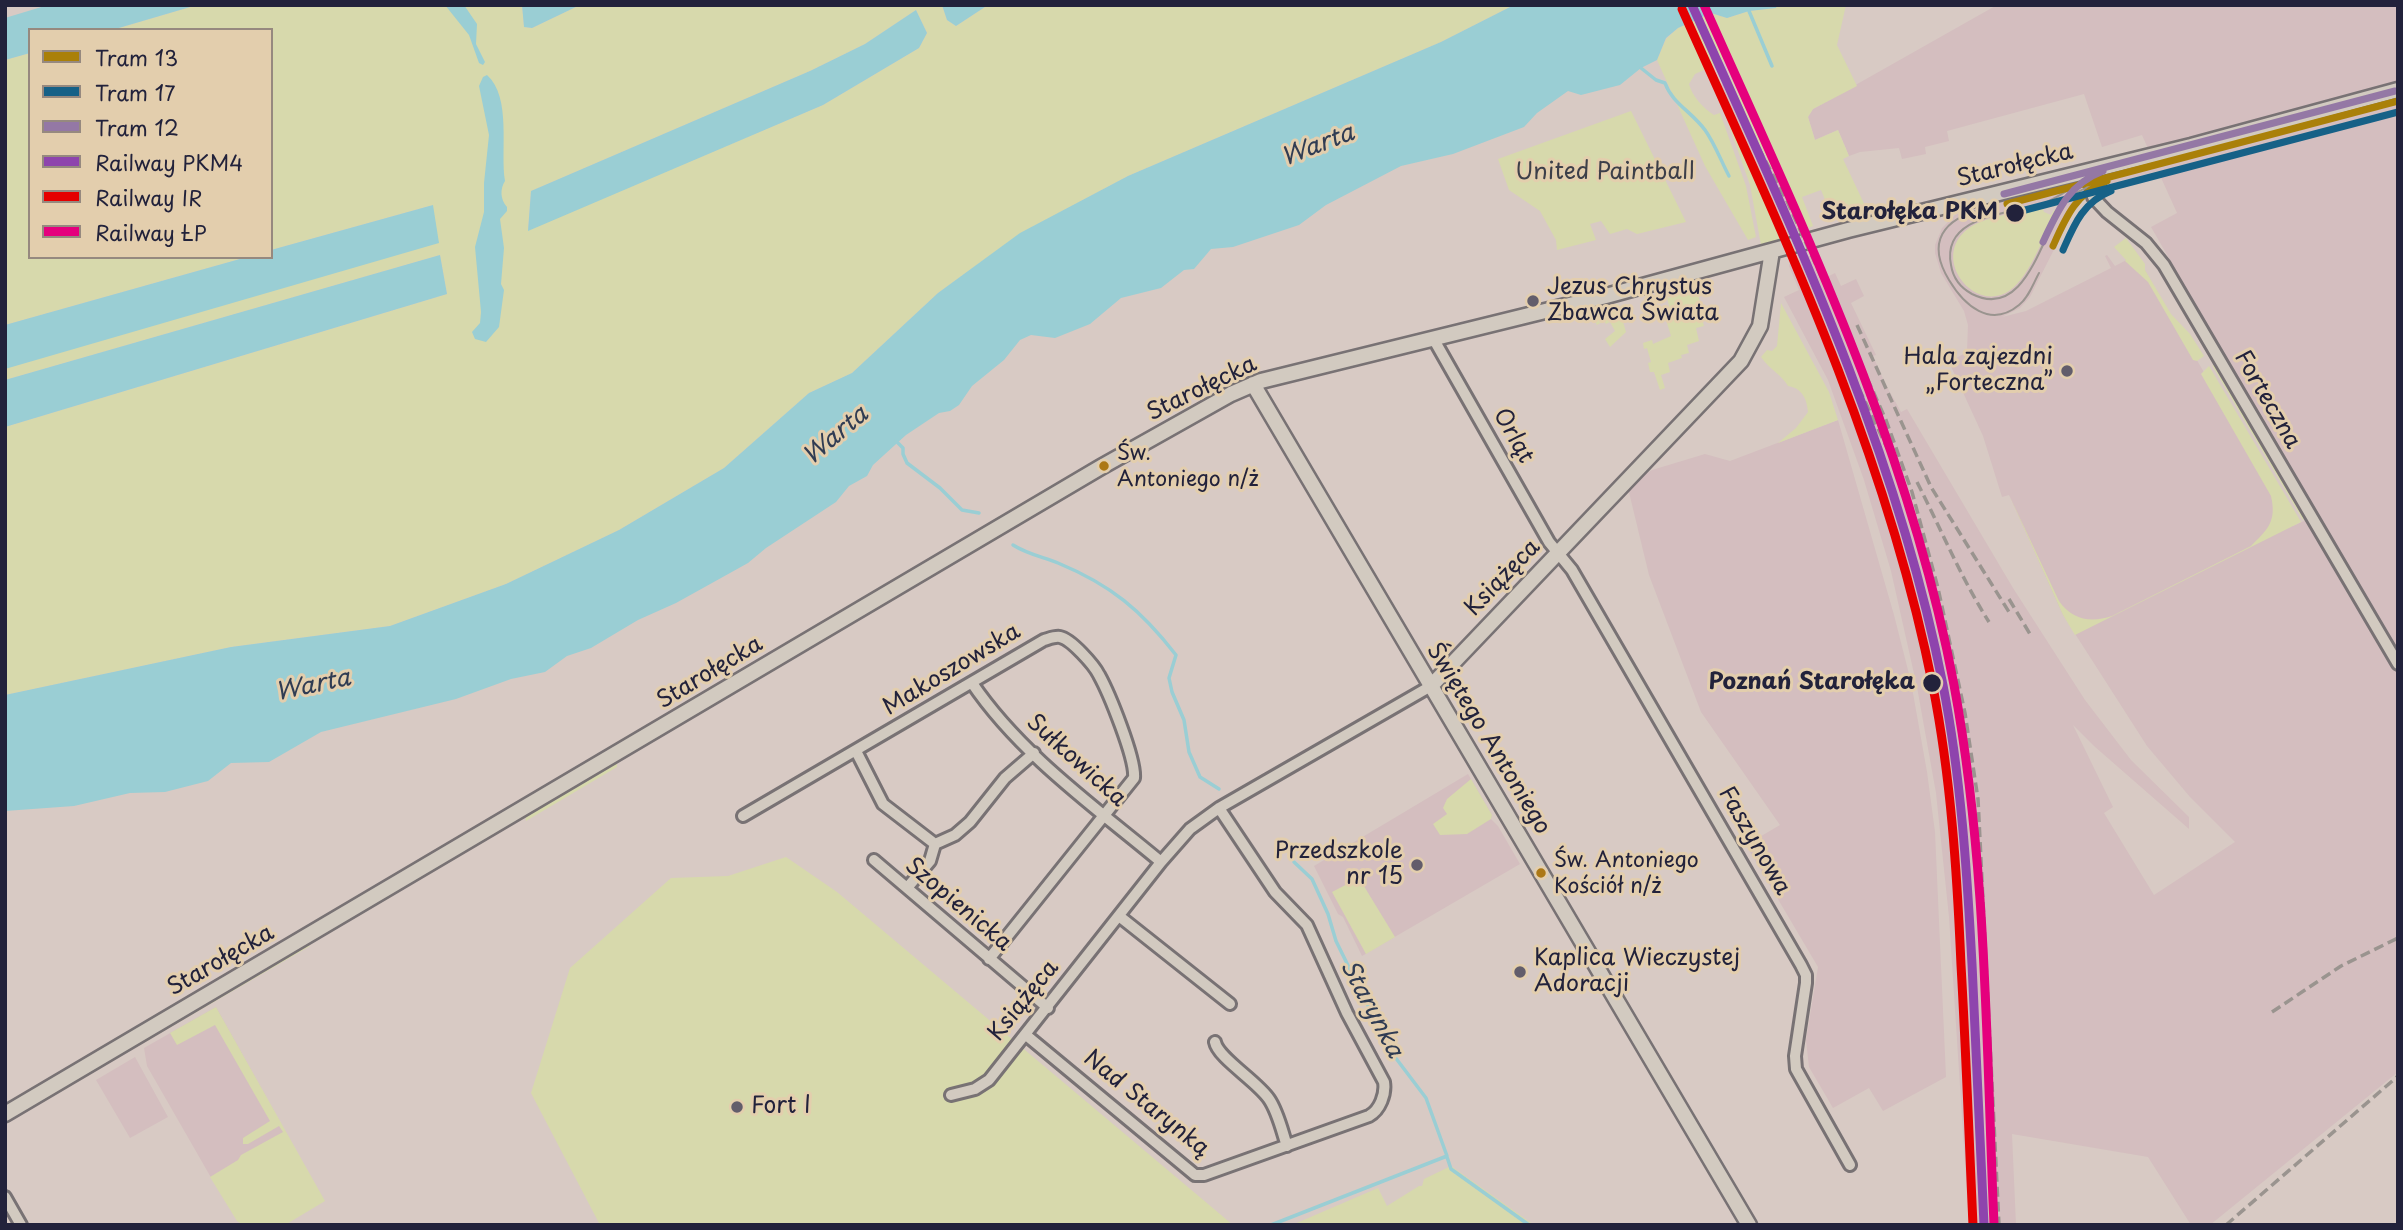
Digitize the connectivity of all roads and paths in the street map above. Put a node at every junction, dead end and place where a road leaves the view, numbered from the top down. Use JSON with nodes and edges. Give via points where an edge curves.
{"nodes":[{"id":1,"x":2398,"y":90,"type":"edge"},
{"id":2,"x":2088,"y":172,"type":"junction"},
{"id":3,"x":1772,"y":251,"type":"junction"},
{"id":4,"x":1433,"y":338,"type":"junction"},
{"id":5,"x":1253,"y":384,"type":"junction"},
{"id":6,"x":1557,"y":553,"type":"junction"},
{"id":7,"x":2398,"y":664,"type":"edge"},
{"id":8,"x":972,"y":682,"type":"junction"},
{"id":9,"x":1428,"y":682,"type":"junction"},
{"id":10,"x":856,"y":751,"type":"junction"},
{"id":11,"x":1034,"y":753,"type":"junction"},
{"id":12,"x":1219,"y":808,"type":"junction"},
{"id":13,"x":1104,"y":815,"type":"junction"},
{"id":14,"x":743,"y":816,"type":"dead end"},
{"id":15,"x":935,"y":844,"type":"junction"},
{"id":16,"x":874,"y":860,"type":"dead end"},
{"id":17,"x":1161,"y":862,"type":"junction"},
{"id":18,"x":907,"y":888,"type":"junction"},
{"id":19,"x":1119,"y":916,"type":"junction"},
{"id":20,"x":989,"y":959,"type":"junction"},
{"id":21,"x":1230,"y":1004,"type":"dead end"},
{"id":22,"x":1048,"y":1008,"type":"junction"},
{"id":23,"x":1026,"y":1035,"type":"junction"},
{"id":24,"x":1215,"y":1042,"type":"dead end"},
{"id":25,"x":951,"y":1095,"type":"dead end"},
{"id":26,"x":5,"y":1114,"type":"edge"},
{"id":27,"x":1287,"y":1146,"type":"junction"},
{"id":28,"x":1850,"y":1165,"type":"dead end"},
{"id":29,"x":5,"y":1197,"type":"edge"},
{"id":30,"x":21,"y":1225,"type":"edge"},
{"id":31,"x":1749,"y":1225,"type":"edge"}],
"edges":[{"from":1,"to":2,"type":"street","name":"Starołęcka"},
{"from":2,"to":3,"type":"street","name":"Starołęcka"},
{"from":2,"to":7,"type":"street","name":"Forteczna","via":[[2093,197],[2164,265]]},
{"from":3,"to":4,"type":"street","name":"Starołęcka"},
{"from":3,"to":6,"type":"street","name":"Książęca","via":[[1760,326],[1746,353]]},
{"from":4,"to":5,"type":"street","name":"Starołęcka"},
{"from":4,"to":6,"type":"street","name":"Orląt"},
{"from":5,"to":9,"type":"street","name":"Świętego Antoniego"},
{"from":5,"to":26,"type":"street","name":"Starołęcka","via":[[1090,474]]},
{"from":6,"to":9,"type":"street","name":"Książęca"},
{"from":6,"to":28,"type":"street","name":"Faszynowa","via":[[1572,570],[1804,970],[1796,1069]]},
{"from":8,"to":10,"type":"street","name":"Makoszowska"},
{"from":8,"to":11,"type":"street","name":"Sułkowicka","via":[[996,716]]},
{"from":8,"to":13,"type":"street","name":"Makoszowska","via":[[1044,640],[1060,637],[1081,653],[1099,675],[1135,769],[1130,785]]},
{"from":9,"to":12,"type":"street","name":"Książęca"},
{"from":9,"to":31,"type":"street","name":"Świętego Antoniego"},
{"from":10,"to":14,"type":"street","name":"Makoszowska"},
{"from":10,"to":15,"type":"street","via":[[883,804]]},
{"from":11,"to":13,"type":"street","name":"Sułkowicka"},
{"from":11,"to":15,"type":"street","via":[[1005,778],[955,835]]},
{"from":12,"to":17,"type":"street","name":"Książęca","via":[[1190,829]]},
{"from":12,"to":27,"type":"street","name":"Nad Starynką","via":[[1270,886],[1307,925],[1385,1085],[1373,1114]]},
{"from":13,"to":17,"type":"street","name":"Sułkowicka"},
{"from":13,"to":20,"type":"street","name":"Makoszowska"},
{"from":15,"to":18,"type":"street","via":[[930,861]]},
{"from":16,"to":18,"type":"street","name":"Szopienicka"},
{"from":17,"to":19,"type":"street","name":"Książęca"},
{"from":18,"to":20,"type":"street","name":"Szopienicka"},
{"from":19,"to":21,"type":"street"},
{"from":19,"to":22,"type":"street","name":"Książęca"},
{"from":20,"to":22,"type":"street","name":"Szopienicka"},
{"from":22,"to":23,"type":"street","name":"Książęca"},
{"from":23,"to":25,"type":"street","name":"Książęca","via":[[989,1080]]},
{"from":23,"to":27,"type":"street","name":"Nad Starynką","via":[[1195,1175]]},
{"from":24,"to":27,"type":"street","via":[[1219,1052],[1268,1097]]},
{"from":29,"to":30,"type":"street"}]}
